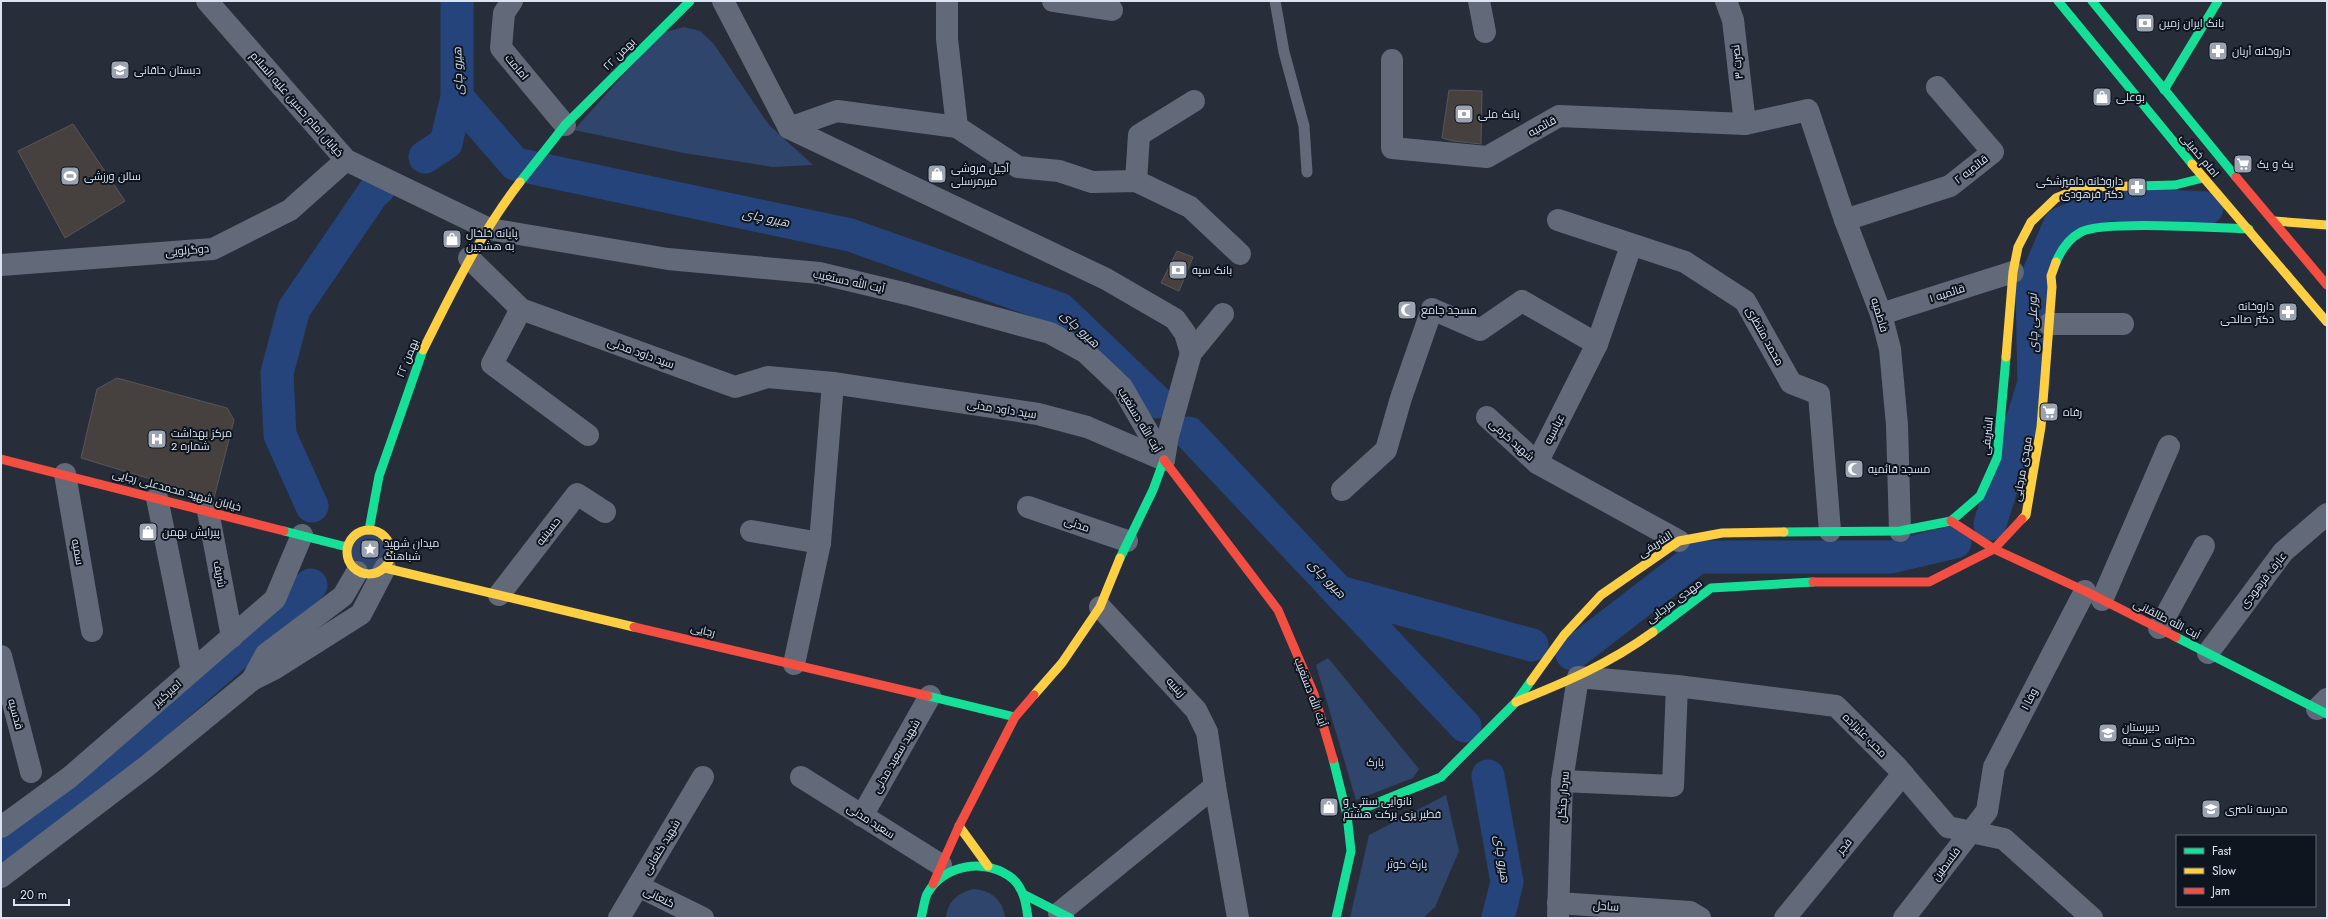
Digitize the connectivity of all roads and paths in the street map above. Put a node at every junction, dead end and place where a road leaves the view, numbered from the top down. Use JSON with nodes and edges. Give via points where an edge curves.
{"nodes":[{"id":1,"x":207,"y":1,"type":"edge"},
{"id":2,"x":512,"y":1,"type":"edge"},
{"id":3,"x":690,"y":1,"type":"edge"},
{"id":4,"x":723,"y":1,"type":"edge"},
{"id":5,"x":947,"y":1,"type":"edge"},
{"id":6,"x":1053,"y":1,"type":"edge"},
{"id":7,"x":1275,"y":1,"type":"edge"},
{"id":8,"x":1479,"y":1,"type":"edge"},
{"id":9,"x":1726,"y":1,"type":"edge"},
{"id":10,"x":2058,"y":1,"type":"edge"},
{"id":11,"x":2092,"y":1,"type":"edge"},
{"id":12,"x":2218,"y":1,"type":"edge"},
{"id":13,"x":1112,"y":10,"type":"dead end"},
{"id":14,"x":1485,"y":32,"type":"dead end"},
{"id":15,"x":1392,"y":60,"type":"dead end"},
{"id":16,"x":1937,"y":87,"type":"dead end"},
{"id":17,"x":2164,"y":90,"type":"junction"},
{"id":18,"x":1194,"y":101,"type":"dead end"},
{"id":19,"x":1808,"y":110,"type":"joint"},
{"id":20,"x":1745,"y":124,"type":"junction"},
{"id":21,"x":565,"y":125,"type":"junction"},
{"id":22,"x":958,"y":127,"type":"junction"},
{"id":23,"x":789,"y":128,"type":"junction"},
{"id":24,"x":346,"y":160,"type":"junction"},
{"id":25,"x":1307,"y":172,"type":"dead end"},
{"id":26,"x":2203,"y":178,"type":"junction"},
{"id":27,"x":1136,"y":181,"type":"junction"},
{"id":28,"x":1558,"y":220,"type":"dead end"},
{"id":29,"x":1845,"y":220,"type":"junction"},
{"id":30,"x":2274,"y":221,"type":"junction"},
{"id":31,"x":2327,"y":225,"type":"edge"},
{"id":32,"x":489,"y":229,"type":"junction"},
{"id":33,"x":2250,"y":229,"type":"junction"},
{"id":34,"x":1631,"y":246,"type":"junction"},
{"id":35,"x":1240,"y":254,"type":"dead end"},
{"id":36,"x":469,"y":258,"type":"junction"},
{"id":37,"x":1,"y":265,"type":"edge"},
{"id":38,"x":2013,"y":272,"type":"junction"},
{"id":39,"x":2327,"y":284,"type":"edge"},
{"id":40,"x":521,"y":309,"type":"junction"},
{"id":41,"x":1223,"y":314,"type":"dead end"},
{"id":42,"x":1881,"y":314,"type":"junction"},
{"id":43,"x":2327,"y":322,"type":"edge"},
{"id":44,"x":2048,"y":324,"type":"junction"},
{"id":45,"x":2123,"y":324,"type":"dead end"},
{"id":46,"x":1596,"y":344,"type":"junction"},
{"id":47,"x":1191,"y":353,"type":"junction"},
{"id":48,"x":833,"y":383,"type":"junction"},
{"id":49,"x":1487,"y":417,"type":"dead end"},
{"id":50,"x":588,"y":435,"type":"dead end"},
{"id":51,"x":2169,"y":446,"type":"dead end"},
{"id":52,"x":1,"y":460,"type":"edge"},
{"id":53,"x":1164,"y":460,"type":"junction"},
{"id":54,"x":1537,"y":463,"type":"junction"},
{"id":55,"x":65,"y":474,"type":"junction"},
{"id":56,"x":1342,"y":490,"type":"dead end"},
{"id":57,"x":157,"y":498,"type":"junction"},
{"id":58,"x":1028,"y":507,"type":"dead end"},
{"id":59,"x":208,"y":511,"type":"junction"},
{"id":60,"x":605,"y":512,"type":"dead end"},
{"id":61,"x":2327,"y":514,"type":"edge"},
{"id":62,"x":1951,"y":521,"type":"junction"},
{"id":63,"x":369,"y":530,"type":"junction"},
{"id":64,"x":751,"y":531,"type":"dead end"},
{"id":65,"x":1830,"y":531,"type":"junction"},
{"id":66,"x":1900,"y":531,"type":"junction"},
{"id":67,"x":302,"y":535,"type":"junction"},
{"id":68,"x":1127,"y":541,"type":"junction"},
{"id":69,"x":1679,"y":541,"type":"junction"},
{"id":70,"x":820,"y":543,"type":"junction"},
{"id":71,"x":2204,"y":546,"type":"dead end"},
{"id":72,"x":346,"y":547,"type":"junction"},
{"id":73,"x":1994,"y":549,"type":"junction"},
{"id":74,"x":385,"y":568,"type":"junction"},
{"id":75,"x":357,"y":572,"type":"junction"},
{"id":76,"x":499,"y":595,"type":"junction"},
{"id":77,"x":2094,"y":595,"type":"junction"},
{"id":78,"x":1100,"y":607,"type":"junction"},
{"id":79,"x":2159,"y":628,"type":"junction"},
{"id":80,"x":92,"y":631,"type":"dead end"},
{"id":81,"x":232,"y":636,"type":"junction"},
{"id":82,"x":2208,"y":653,"type":"junction"},
{"id":83,"x":1,"y":656,"type":"edge"},
{"id":84,"x":794,"y":664,"type":"junction"},
{"id":85,"x":192,"y":671,"type":"junction"},
{"id":86,"x":1578,"y":677,"type":"junction"},
{"id":87,"x":252,"y":680,"type":"junction"},
{"id":88,"x":1677,"y":686,"type":"junction"},
{"id":89,"x":930,"y":696,"type":"junction"},
{"id":90,"x":1516,"y":702,"type":"junction"},
{"id":91,"x":7,"y":703,"type":"edge"},
{"id":92,"x":2324,"y":707,"type":"edge"},
{"id":93,"x":1015,"y":717,"type":"junction"},
{"id":94,"x":31,"y":772,"type":"dead end"},
{"id":95,"x":1903,"y":774,"type":"junction"},
{"id":96,"x":703,"y":777,"type":"dead end"},
{"id":97,"x":801,"y":777,"type":"dead end"},
{"id":98,"x":1562,"y":781,"type":"junction"},
{"id":99,"x":1215,"y":786,"type":"junction"},
{"id":100,"x":1987,"y":811,"type":"joint"},
{"id":101,"x":1347,"y":815,"type":"junction"},
{"id":102,"x":862,"y":816,"type":"junction"},
{"id":103,"x":959,"y":826,"type":"junction"},
{"id":104,"x":1,"y":827,"type":"edge"},
{"id":105,"x":1971,"y":832,"type":"junction"},
{"id":106,"x":988,"y":866,"type":"junction"},
{"id":107,"x":937,"y":874,"type":"junction"},
{"id":108,"x":1,"y":877,"type":"edge"},
{"id":109,"x":638,"y":886,"type":"junction"},
{"id":110,"x":1023,"y":894,"type":"junction"},
{"id":111,"x":1558,"y":910,"type":"edge"},
{"id":112,"x":1064,"y":915,"type":"edge"},
{"id":113,"x":697,"y":917,"type":"edge"},
{"id":114,"x":619,"y":918,"type":"edge"},
{"id":115,"x":921,"y":918,"type":"edge"},
{"id":116,"x":1028,"y":918,"type":"edge"},
{"id":117,"x":1238,"y":918,"type":"edge"},
{"id":118,"x":1336,"y":918,"type":"edge"},
{"id":119,"x":1700,"y":918,"type":"edge"},
{"id":120,"x":1785,"y":918,"type":"edge"},
{"id":121,"x":1904,"y":918,"type":"edge"},
{"id":122,"x":2092,"y":918,"type":"edge"}],
"edges":[{"from":1,"to":24,"type":"street","name":"خیابان امام حسین علیه السلام"},
{"from":2,"to":21,"type":"street","name":"امامت","via":[[504,13],[501,48]]},
{"from":3,"to":21,"type":"main road","name":"۲۲ بهمن"},
{"from":4,"to":23,"type":"street"},
{"from":5,"to":22,"type":"street","via":[[947,40]]},
{"from":6,"to":13,"type":"street"},
{"from":7,"to":25,"type":"lane","via":[[1284,52],[1304,126]]},
{"from":8,"to":14,"type":"street"},
{"from":9,"to":20,"type":"street","name":"نصرت ۳","via":[[1732,20]]},
{"from":10,"to":26,"type":"main road","name":"امام خمینی"},
{"from":11,"to":17,"type":"main road","name":"امام خمینی"},
{"from":12,"to":17,"type":"main road"},
{"from":15,"to":20,"type":"street","name":"قائمیه","via":[[1392,148],[1487,157],[1559,116]]},
{"from":16,"to":29,"type":"street","name":"قائمیه ۲","via":[[1993,152],[1950,186]]},
{"from":17,"to":30,"type":"main road","name":"امام خمینی"},
{"from":18,"to":27,"type":"street","via":[[1139,135]]},
{"from":19,"to":20,"type":"street","name":"قائمیه"},
{"from":19,"to":29,"type":"street","name":"فاطمیه"},
{"from":21,"to":32,"type":"main road","name":"۲۲ بهمن","via":[[501,207]]},
{"from":22,"to":23,"type":"street","via":[[837,111]]},
{"from":22,"to":27,"type":"street","via":[[1018,167],[1059,172],[1092,182]]},
{"from":23,"to":47,"type":"street","via":[[1106,279],[1174,319],[1185,333]]},
{"from":24,"to":32,"type":"street","name":"خیابان امام حسین علیه السلام"},
{"from":24,"to":37,"type":"street","name":"دوگرلویی","via":[[290,210],[213,249]]},
{"from":26,"to":33,"type":"main road","name":"امام خمینی"},
{"from":26,"to":38,"type":"main road","name":"الشریفی","via":[[2175,185],[2083,187],[2056,198],[2031,222],[2018,247]]},
{"from":27,"to":35,"type":"street","via":[[1190,207]]},
{"from":28,"to":34,"type":"street","name":"محمد منتظری"},
{"from":29,"to":42,"type":"street","name":"فاطمیه"},
{"from":30,"to":31,"type":"main road"},
{"from":30,"to":39,"type":"main road","name":"امام خمینی"},
{"from":32,"to":36,"type":"main road","name":"۲۲ بهمن"},
{"from":32,"to":53,"type":"street","name":"آیت الله دستغیب","via":[[668,259],[819,273],[1050,333],[1085,352],[1122,387]]},
{"from":33,"to":43,"type":"main road","name":"امام خمینی"},
{"from":33,"to":44,"type":"main road","name":"مهدی مرجایی","via":[[2105,226],[2081,232],[2061,249],[2051,276]]},
{"from":34,"to":46,"type":"street","name":"عباسیه"},
{"from":34,"to":65,"type":"street","name":"محمد منتظری","via":[[1685,262],[1746,301],[1791,383],[1819,394]]},
{"from":36,"to":40,"type":"street","name":"سید داود مدنی"},
{"from":36,"to":63,"type":"main road","name":"۲۲ بهمن","via":[[418,357],[379,476]]},
{"from":38,"to":42,"type":"street","name":"قائمیه ۱"},
{"from":38,"to":62,"type":"main road","name":"الشریفی","via":[[1998,458],[1980,496]]},
{"from":40,"to":48,"type":"street","name":"سید داود مدنی","via":[[735,387],[768,376]]},
{"from":40,"to":50,"type":"street","via":[[492,364]]},
{"from":41,"to":47,"type":"street"},
{"from":42,"to":66,"type":"street","name":"فاطمیه","via":[[1890,349],[1897,425]]},
{"from":44,"to":45,"type":"street"},
{"from":44,"to":73,"type":"main road","name":"مهدی مرجایی","via":[[2041,428],[2026,515]]},
{"from":46,"to":54,"type":"street","name":"عباسیه"},
{"from":46,"to":56,"type":"street","via":[[1522,301],[1480,330],[1432,309],[1386,450]]},
{"from":47,"to":53,"type":"street"},
{"from":48,"to":53,"type":"street","name":"سید داود مدنی","via":[[1038,414],[1087,427]]},
{"from":48,"to":70,"type":"street"},
{"from":49,"to":54,"type":"street","name":"شهید کرمی"},
{"from":51,"to":77,"type":"street","name":"وفا ۱"},
{"from":52,"to":55,"type":"main road","name":"خیابان شهید محمدعلی رجایی"},
{"from":53,"to":68,"type":"main road","via":[[1153,490]]},
{"from":53,"to":101,"type":"main road","name":"آیت الله دستغیب","via":[[1278,610],[1314,694]]},
{"from":54,"to":69,"type":"street"},
{"from":55,"to":57,"type":"main road","name":"خیابان شهید محمدعلی رجایی"},
{"from":55,"to":80,"type":"street","name":"سمیه"},
{"from":57,"to":59,"type":"main road","name":"خیابان شهید محمدعلی رجایی"},
{"from":57,"to":85,"type":"street"},
{"from":58,"to":68,"type":"street","name":"مدنی"},
{"from":59,"to":67,"type":"main road","name":"خیابان شهید محمدعلی رجایی"},
{"from":59,"to":81,"type":"street","name":"شریف"},
{"from":60,"to":76,"type":"street","name":"حسینیه","via":[[577,494]]},
{"from":61,"to":82,"type":"street","name":"عارف فرهودی","via":[[2283,552]]},
{"from":62,"to":66,"type":"main road","name":"الشریفی"},
{"from":62,"to":73,"type":"main road","name":"آیت الله طالقانی"},
{"from":63,"to":72,"type":"main road","via":[[355,534]]},
{"from":63,"to":74,"type":"main road","via":[[383,535],[391,547],[390,562]]},
{"from":64,"to":70,"type":"street"},
{"from":65,"to":66,"type":"main road","name":"الشریفی"},
{"from":65,"to":69,"type":"main road","name":"الشریفی","via":[[1722,533]]},
{"from":67,"to":72,"type":"main road","name":"خیابان شهید محمدعلی رجایی"},
{"from":67,"to":81,"type":"street","name":"امیرکبیر","via":[[275,599]]},
{"from":68,"to":78,"type":"main road"},
{"from":69,"to":90,"type":"main road","name":"الشریفی","via":[[1601,595],[1564,635]]},
{"from":70,"to":84,"type":"street"},
{"from":71,"to":79,"type":"street"},
{"from":72,"to":75,"type":"main road","via":[[347,560]]},
{"from":73,"to":77,"type":"main road","name":"آیت الله طالقانی"},
{"from":73,"to":86,"type":"main road","name":"مهدی مرجایی","via":[[1929,582],[1812,582],[1711,588],[1624,653]]},
{"from":74,"to":75,"type":"main road","via":[[372,575]]},
{"from":74,"to":76,"type":"main road","name":"رجایی"},
{"from":74,"to":87,"type":"street","via":[[361,614]]},
{"from":75,"to":87,"type":"street","via":[[343,596],[266,654]]},
{"from":76,"to":84,"type":"main road","name":"رجایی"},
{"from":77,"to":79,"type":"main road","name":"آیت الله طالقانی"},
{"from":77,"to":100,"type":"street","name":"وفا ۱","via":[[1994,767]]},
{"from":78,"to":93,"type":"main road","via":[[1062,663]]},
{"from":78,"to":99,"type":"street","name":"زینبیه","via":[[1196,710],[1207,732]]},
{"from":79,"to":82,"type":"main road","name":"آیت الله طالقانی"},
{"from":81,"to":85,"type":"street","name":"امیرکبیر"},
{"from":82,"to":92,"type":"main road","name":"آیت الله طالقانی"},
{"from":83,"to":91,"type":"street","name":"قدسیه"},
{"from":84,"to":89,"type":"main road","name":"رجایی"},
{"from":85,"to":104,"type":"street","name":"امیرکبیر","via":[[70,777]]},
{"from":86,"to":88,"type":"street","name":"محب علیزاده"},
{"from":86,"to":90,"type":"main road","name":"مهدی مرجایی"},
{"from":86,"to":98,"type":"street","name":"سردار جنگل"},
{"from":87,"to":108,"type":"street","via":[[147,766]]},
{"from":88,"to":95,"type":"street","name":"محب علیزاده","via":[[1836,706]]},
{"from":88,"to":98,"type":"street","via":[[1673,786]]},
{"from":89,"to":93,"type":"main road","name":"رجایی"},
{"from":89,"to":102,"type":"street","name":"شهید سعید مدنی"},
{"from":90,"to":101,"type":"main road","via":[[1441,776]]},
{"from":91,"to":94,"type":"street","name":"قدسیه"},
{"from":93,"to":103,"type":"main road"},
{"from":95,"to":105,"type":"street","name":"محب علیزاده","via":[[1948,827]]},
{"from":95,"to":120,"type":"street","name":"فجر"},
{"from":96,"to":109,"type":"street","name":"شهید کنعانی"},
{"from":97,"to":102,"type":"street","name":"سعید مدنی"},
{"from":98,"to":111,"type":"street","name":"سردار جنگل"},
{"from":99,"to":112,"type":"street"},
{"from":99,"to":117,"type":"street","name":"زینبیه"},
{"from":100,"to":105,"type":"street","name":"فلسطین"},
{"from":101,"to":118,"type":"main road","name":"آیت الله دستغیب","via":[[1351,851]]},
{"from":102,"to":107,"type":"street","name":"سعید مدنی"},
{"from":103,"to":106,"type":"main road"},
{"from":103,"to":107,"type":"main road"},
{"from":105,"to":121,"type":"street","name":"فلسطین"},
{"from":105,"to":122,"type":"street","name":"محب علیزاده","via":[[2004,839]]},
{"from":106,"to":107,"type":"main road","via":[[973,864]]},
{"from":106,"to":110,"type":"main road","via":[[1014,881]]},
{"from":107,"to":115,"type":"main road","via":[[926,895]]},
{"from":109,"to":113,"type":"street","name":"کنعانی"},
{"from":109,"to":114,"type":"street","name":"شهید کنعانی"},
{"from":110,"to":112,"type":"main road"},
{"from":110,"to":116,"type":"main road"},
{"from":111,"to":119,"type":"street","name":"ساحل","via":[[1690,912]]}]}
